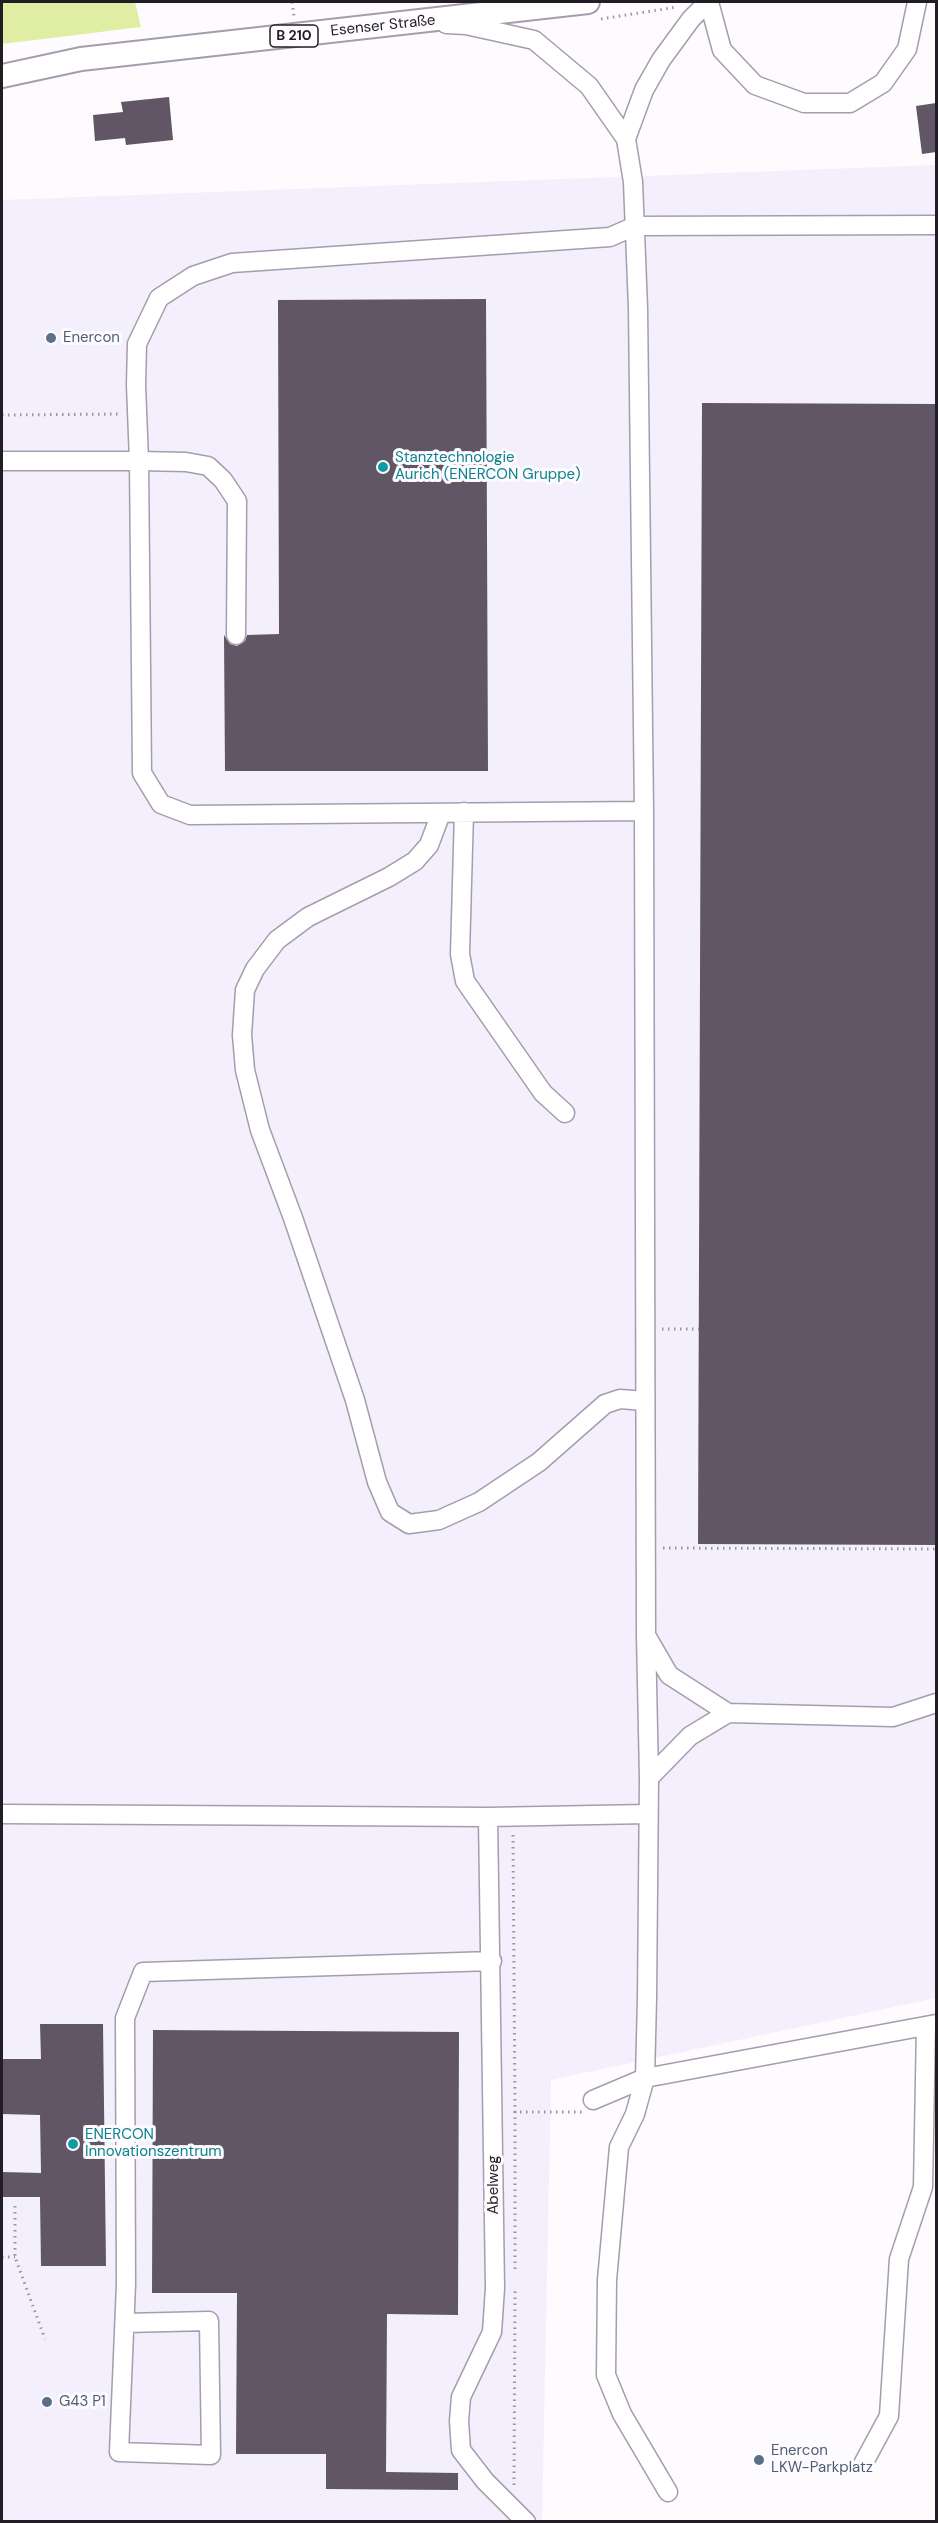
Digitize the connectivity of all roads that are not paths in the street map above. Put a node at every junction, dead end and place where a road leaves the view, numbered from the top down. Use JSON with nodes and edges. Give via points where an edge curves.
{"nodes":[{"id":1,"x":588,"y":2,"type":"edge"},
{"id":2,"x":709,"y":2,"type":"edge"},
{"id":3,"x":917,"y":2,"type":"edge"},
{"id":4,"x":412,"y":23,"type":"junction"},
{"id":5,"x":2,"y":76,"type":"edge"},
{"id":6,"x":626,"y":139,"type":"junction"},
{"id":7,"x":936,"y":225,"type":"edge"},
{"id":8,"x":635,"y":226,"type":"junction"},
{"id":9,"x":2,"y":461,"type":"edge"},
{"id":10,"x":139,"y":461,"type":"junction"},
{"id":11,"x":236,"y":635,"type":"dead end"},
{"id":12,"x":645,"y":811,"type":"junction"},
{"id":13,"x":441,"y":813,"type":"junction"},
{"id":14,"x":464,"y":813,"type":"junction"},
{"id":15,"x":564,"y":1113,"type":"dead end"},
{"id":16,"x":645,"y":1401,"type":"junction"},
{"id":17,"x":646,"y":1635,"type":"junction"},
{"id":18,"x":936,"y":1703,"type":"edge"},
{"id":19,"x":728,"y":1713,"type":"junction"},
{"id":20,"x":649,"y":1778,"type":"junction"},
{"id":21,"x":2,"y":1814,"type":"edge"},
{"id":22,"x":647,"y":1814,"type":"junction"},
{"id":23,"x":488,"y":1817,"type":"junction"},
{"id":24,"x":492,"y":1961,"type":"junction"},
{"id":25,"x":931,"y":2025,"type":"edge"},
{"id":26,"x":645,"y":2078,"type":"junction"},
{"id":27,"x":593,"y":2100,"type":"road end"},
{"id":28,"x":125,"y":2323,"type":"junction"},
{"id":29,"x":863,"y":2464,"type":"dead end"},
{"id":30,"x":668,"y":2493,"type":"dead end"},
{"id":31,"x":520,"y":2516,"type":"edge"}],
"edges":[{"from":1,"to":4,"type":"main road","name":"Esenser Straße","number":"B 210"},
{"from":2,"to":3,"type":"street","via":[[722,50],[755,85],[804,104],[850,103],[883,83],[907,49]]},
{"from":2,"to":6,"type":"street","via":[[660,60]]},
{"from":4,"to":5,"type":"main road","name":"Esenser Straße","number":"B 210","via":[[81,59]]},
{"from":4,"to":6,"type":"street","via":[[466,25],[534,40],[589,86]]},
{"from":6,"to":8,"type":"street"},
{"from":7,"to":8,"type":"street"},
{"from":8,"to":10,"type":"street","via":[[610,237],[232,263],[193,276],[159,298],[137,344]]},
{"from":8,"to":12,"type":"street"},
{"from":9,"to":10,"type":"street"},
{"from":10,"to":11,"type":"street","via":[[208,465],[237,501]]},
{"from":10,"to":13,"type":"street","via":[[142,773],[161,804],[190,815]]},
{"from":12,"to":14,"type":"street"},
{"from":12,"to":16,"type":"street"},
{"from":13,"to":14,"type":"street"},
{"from":13,"to":16,"type":"street","via":[[429,845],[415,861],[308,917],[277,940],[245,990],[245,1070],[260,1130],[355,1400],[377,1482],[390,1512],[409,1524],[440,1520],[479,1502],[539,1462],[605,1404],[620,1399]]},
{"from":14,"to":15,"type":"street","via":[[460,954],[465,981],[543,1093]]},
{"from":16,"to":17,"type":"street"},
{"from":17,"to":19,"type":"street","via":[[669,1675]]},
{"from":17,"to":20,"type":"street"},
{"from":18,"to":19,"type":"street","via":[[893,1718]]},
{"from":19,"to":20,"type":"street","via":[[690,1736]]},
{"from":20,"to":22,"type":"street"},
{"from":21,"to":23,"type":"street"},
{"from":22,"to":23,"type":"street"},
{"from":22,"to":26,"type":"street"},
{"from":23,"to":24,"type":"street","name":"Abelweg"},
{"from":24,"to":28,"type":"street","via":[[143,1972],[125,2018]]},
{"from":24,"to":31,"type":"street","name":"Abelweg","via":[[492,2332],[461,2397],[459,2421],[461,2450]]},
{"from":25,"to":26,"type":"street"},
{"from":25,"to":29,"type":"street","via":[[923,2187],[899,2259],[889,2416]]},
{"from":26,"to":27,"type":"street"},
{"from":26,"to":30,"type":"street","via":[[635,2114],[619,2147],[607,2280],[606,2375],[622,2414]]},
{"from":28,"to":28,"type":"street","via":[[119,2452],[211,2455],[209,2321]]}]}
